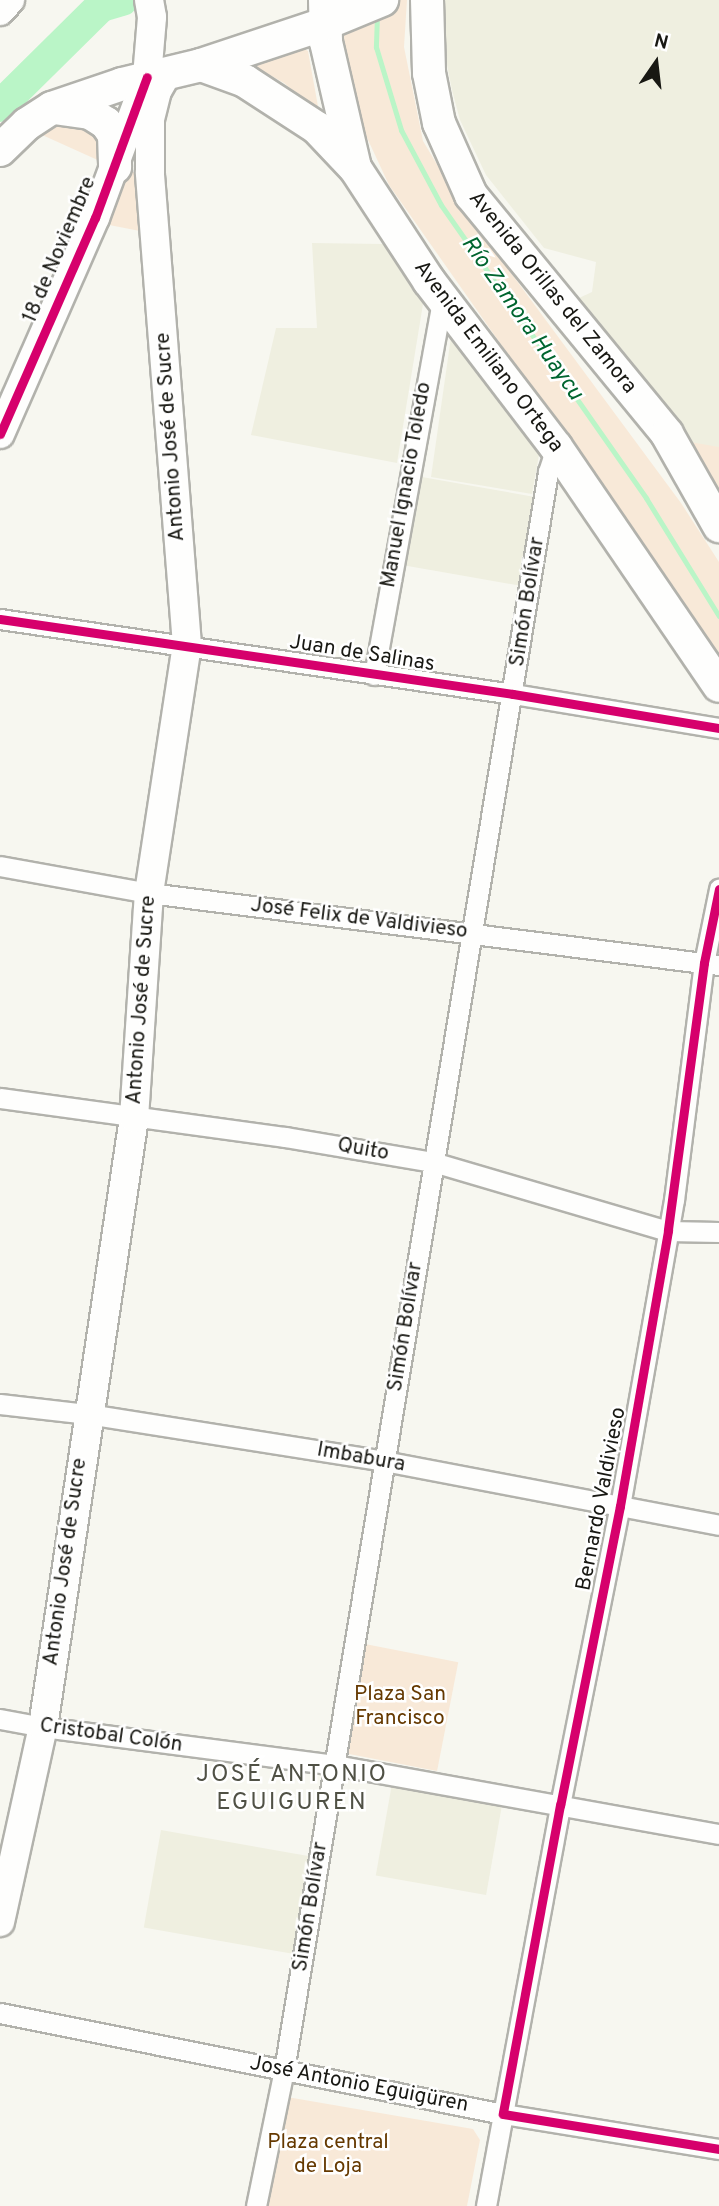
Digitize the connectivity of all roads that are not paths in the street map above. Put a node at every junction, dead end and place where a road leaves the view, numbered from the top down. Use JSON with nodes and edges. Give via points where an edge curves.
{"nodes":[{"id":1,"x":10,"y":0,"type":"edge"},
{"id":2,"x":382,"y":0,"type":"edge"},
{"id":3,"x":427,"y":0,"type":"edge"},
{"id":4,"x":150,"y":8,"type":"edge"},
{"id":5,"x":0,"y":11,"type":"edge"},
{"id":6,"x":325,"y":12,"type":"edge"},
{"id":7,"x":201,"y":65,"type":"junction"},
{"id":8,"x":157,"y":76,"type":"junction"},
{"id":9,"x":52,"y":108,"type":"junction"},
{"id":10,"x":0,"y":150,"type":"edge"},
{"id":11,"x":355,"y":168,"type":"junction"},
{"id":12,"x":113,"y":169,"type":"junction"},
{"id":13,"x":150,"y":172,"type":"junction"},
{"id":14,"x":443,"y":296,"type":"junction"},
{"id":15,"x":10,"y":386,"type":"edge"},
{"id":16,"x":0,"y":434,"type":"edge"},
{"id":17,"x":556,"y":447,"type":"junction"},
{"id":18,"x":719,"y":526,"type":"edge"},
{"id":19,"x":0,"y":619,"type":"edge"},
{"id":20,"x":187,"y":645,"type":"junction"},
{"id":21,"x":374,"y":676,"type":"junction"},
{"id":22,"x":719,"y":686,"type":"edge"},
{"id":23,"x":513,"y":694,"type":"junction"},
{"id":24,"x":719,"y":728,"type":"edge"},
{"id":25,"x":0,"y":866,"type":"edge"},
{"id":26,"x":719,"y":888,"type":"edge"},
{"id":27,"x":149,"y":893,"type":"junction"},
{"id":28,"x":473,"y":934,"type":"junction"},
{"id":29,"x":712,"y":964,"type":"edge"},
{"id":30,"x":0,"y":1098,"type":"edge"},
{"id":31,"x":134,"y":1118,"type":"junction"},
{"id":32,"x":433,"y":1162,"type":"junction"},
{"id":33,"x":668,"y":1231,"type":"junction"},
{"id":34,"x":719,"y":1232,"type":"edge"},
{"id":35,"x":0,"y":1404,"type":"edge"},
{"id":36,"x":88,"y":1414,"type":"junction"},
{"id":37,"x":384,"y":1461,"type":"junction"},
{"id":38,"x":620,"y":1506,"type":"junction"},
{"id":39,"x":719,"y":1525,"type":"edge"},
{"id":40,"x":0,"y":1719,"type":"edge"},
{"id":41,"x":43,"y":1727,"type":"junction"},
{"id":42,"x":335,"y":1765,"type":"junction"},
{"id":43,"x":560,"y":1805,"type":"junction"},
{"id":44,"x":719,"y":1834,"type":"edge"},
{"id":45,"x":0,"y":1922,"type":"edge"},
{"id":46,"x":0,"y":2013,"type":"edge"},
{"id":47,"x":284,"y":2070,"type":"junction"},
{"id":48,"x":503,"y":2114,"type":"junction"},
{"id":49,"x":719,"y":2149,"type":"edge"},
{"id":50,"x":256,"y":2206,"type":"edge"},
{"id":51,"x":486,"y":2206,"type":"edge"}],
"edges":[{"from":1,"to":5,"type":"street"},
{"from":2,"to":6,"type":"main road"},
{"from":3,"to":18,"type":"main road","name":"Avenida Orillas del Zamora","via":[[429,73],[439,123],[471,195],[667,434]]},
{"from":4,"to":8,"type":"street"},
{"from":6,"to":7,"type":"main road"},
{"from":6,"to":11,"type":"main road","name":"Avenida Emiliano Ortega"},
{"from":7,"to":8,"type":"main road"},
{"from":7,"to":11,"type":"main road","via":[[245,80],[317,128]]},
{"from":8,"to":9,"type":"main road"},
{"from":8,"to":12,"type":"street","name":"18 de Noviembre"},
{"from":8,"to":13,"type":"street","name":"Antonio José de Sucre","via":[[150,119]]},
{"from":9,"to":10,"type":"main road"},
{"from":9,"to":12,"type":"main road","via":[[90,113],[106,123],[114,135]]},
{"from":11,"to":14,"type":"main road","name":"Avenida Emiliano Ortega"},
{"from":12,"to":13,"type":"street","via":[[134,163]]},
{"from":12,"to":15,"type":"street","name":"18 de Noviembre"},
{"from":13,"to":20,"type":"street","name":"Antonio José de Sucre"},
{"from":14,"to":17,"type":"main road","name":"Avenida Emiliano Ortega"},
{"from":14,"to":21,"type":"street","name":"Manuel Ignacio Toledo"},
{"from":15,"to":16,"type":"street","name":"18 de Noviembre"},
{"from":17,"to":22,"type":"main road","name":"Avenida Emiliano Ortega"},
{"from":17,"to":23,"type":"street","name":"Simón Bolívar","via":[[548,472]]},
{"from":19,"to":20,"type":"street","name":"Juan de Salinas"},
{"from":20,"to":21,"type":"street","name":"Juan de Salinas"},
{"from":20,"to":27,"type":"street","name":"Antonio José de Sucre"},
{"from":21,"to":23,"type":"street","name":"Juan de Salinas"},
{"from":23,"to":24,"type":"street","name":"Juan de Salinas"},
{"from":23,"to":28,"type":"street","name":"Simón Bolívar"},
{"from":25,"to":27,"type":"street","name":"José Felix de Valdivieso"},
{"from":26,"to":29,"type":"street","name":"Bernardo Valdivieso"},
{"from":27,"to":28,"type":"street","name":"José Felix de Valdivieso"},
{"from":27,"to":31,"type":"street","name":"Antonio José de Sucre"},
{"from":28,"to":29,"type":"street","name":"José Felix de Valdivieso"},
{"from":28,"to":32,"type":"street","name":"Simón Bolívar"},
{"from":29,"to":33,"type":"street","name":"Bernardo Valdivieso"},
{"from":30,"to":31,"type":"street","name":"Quito"},
{"from":31,"to":32,"type":"street","name":"Quito"},
{"from":31,"to":36,"type":"street","name":"Antonio José de Sucre"},
{"from":32,"to":33,"type":"street","name":"Quito"},
{"from":32,"to":37,"type":"street","name":"Simón Bolívar"},
{"from":33,"to":34,"type":"street","name":"Quito"},
{"from":33,"to":38,"type":"street","name":"Bernardo Valdivieso"},
{"from":35,"to":36,"type":"street","name":"Imbabura"},
{"from":36,"to":37,"type":"street","name":"Imbabura"},
{"from":36,"to":41,"type":"street","name":"Antonio José de Sucre"},
{"from":37,"to":38,"type":"street","name":"Imbabura"},
{"from":37,"to":42,"type":"street","name":"Simón Bolívar"},
{"from":38,"to":39,"type":"street","name":"Imbabura"},
{"from":38,"to":43,"type":"street","name":"Bernardo Valdivieso"},
{"from":40,"to":41,"type":"street","name":"Cristobal Colón"},
{"from":41,"to":42,"type":"street","name":"Cristobal Colón"},
{"from":41,"to":45,"type":"street","name":"Antonio José de Sucre"},
{"from":42,"to":43,"type":"street","name":"Cristobal Colón"},
{"from":42,"to":47,"type":"street","name":"Simón Bolívar"},
{"from":43,"to":44,"type":"street","name":"Cristobal Colón"},
{"from":43,"to":48,"type":"street","name":"Bernardo Valdivieso"},
{"from":46,"to":47,"type":"street","name":"José Antonio Eguigüren"},
{"from":47,"to":48,"type":"street","name":"José Antonio Eguigüren"},
{"from":47,"to":50,"type":"street","name":"Simón Bolívar"},
{"from":48,"to":49,"type":"street","name":"José Antonio Eguigüren"},
{"from":48,"to":51,"type":"street","name":"Bernardo Valdivieso"}]}
